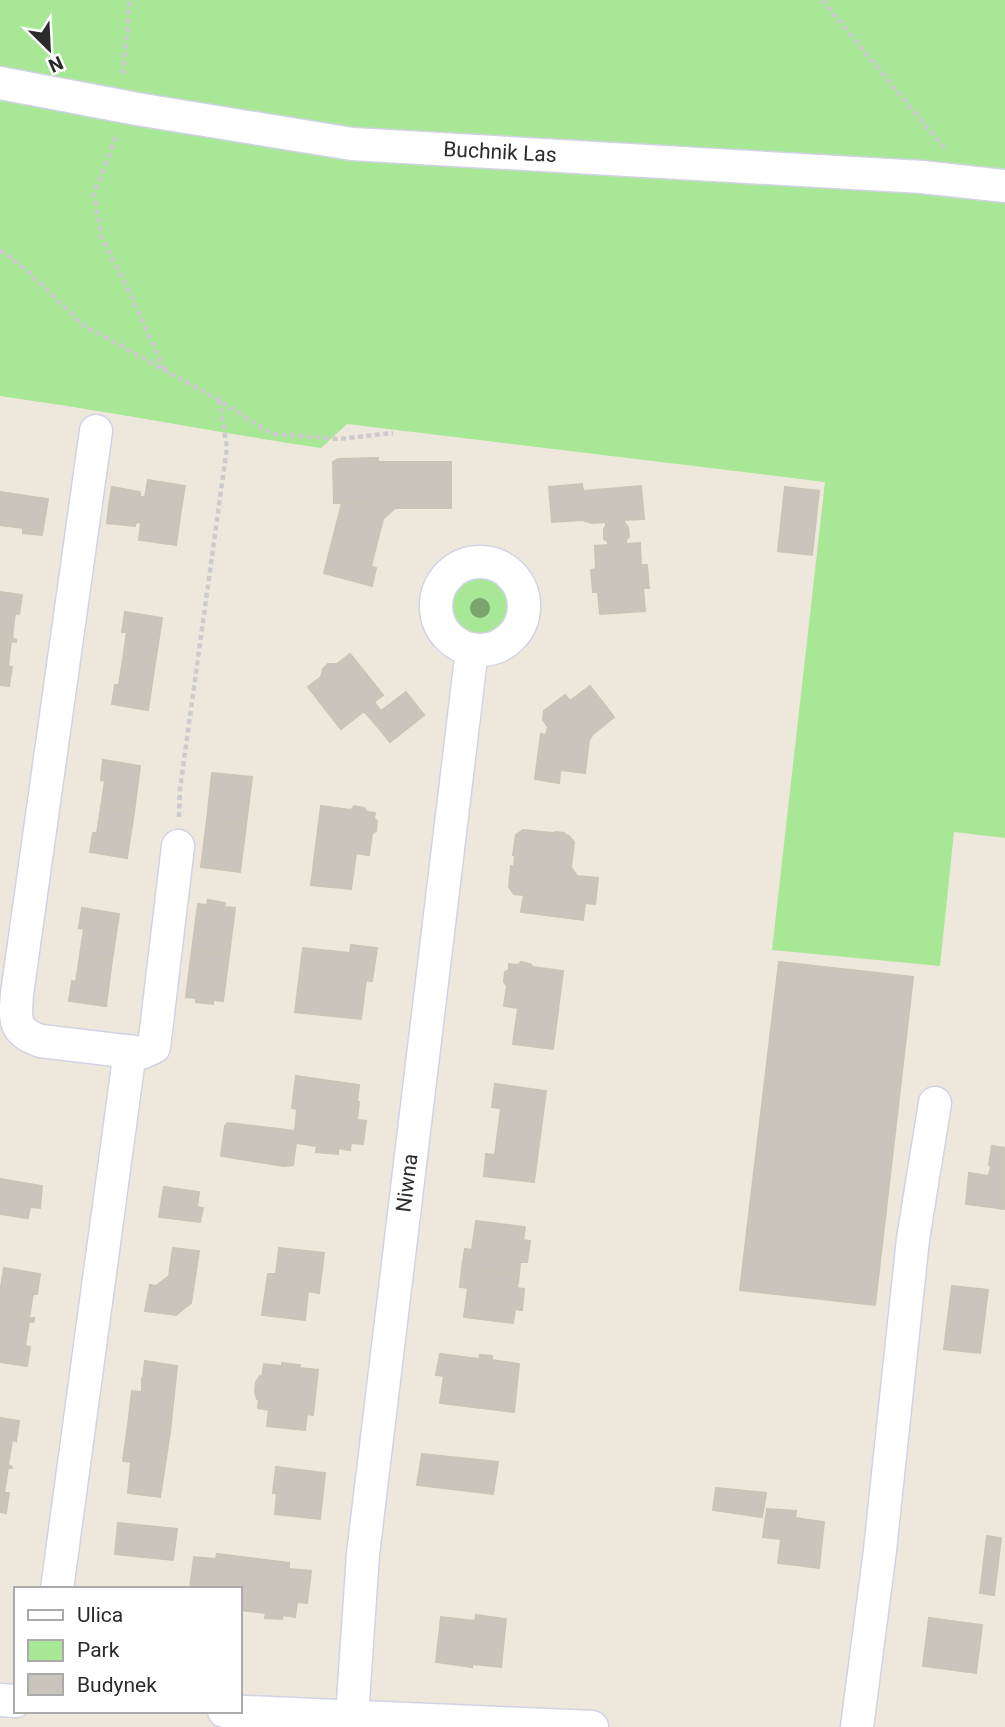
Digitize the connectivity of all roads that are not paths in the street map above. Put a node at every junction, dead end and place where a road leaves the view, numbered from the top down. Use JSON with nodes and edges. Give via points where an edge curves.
{"nodes":[{"id":1,"x":0,"y":83,"type":"edge"},
{"id":2,"x":1005,"y":186,"type":"edge"},
{"id":3,"x":96,"y":431,"type":"dead end"},
{"id":4,"x":472,"y":650,"type":"dead end"},
{"id":5,"x":178,"y":846,"type":"road end"},
{"id":6,"x":9,"y":1030,"type":"edge"},
{"id":7,"x":131,"y":1051,"type":"junction"},
{"id":8,"x":935,"y":1103,"type":"dead end"},
{"id":9,"x":57,"y":1587,"type":"edge"},
{"id":10,"x":242,"y":1712,"type":"edge"},
{"id":11,"x":352,"y":1717,"type":"junction"},
{"id":12,"x":592,"y":1727,"type":"edge"},
{"id":13,"x":857,"y":1727,"type":"edge"}],
"edges":[{"from":1,"to":2,"type":"street","name":"Buchnik Las","via":[[352,144],[922,177]]},
{"from":3,"to":6,"type":"street","via":[[15,1017]]},
{"from":4,"to":11,"type":"street","name":"Niwna","via":[[363,1554]]},
{"from":5,"to":7,"type":"street","via":[[154,1047],[141,1053]]},
{"from":6,"to":7,"type":"street","via":[[41,1041]]},
{"from":7,"to":9,"type":"street"},
{"from":8,"to":13,"type":"street","via":[[913,1239]]},
{"from":10,"to":11,"type":"street"},
{"from":11,"to":12,"type":"street"}]}
